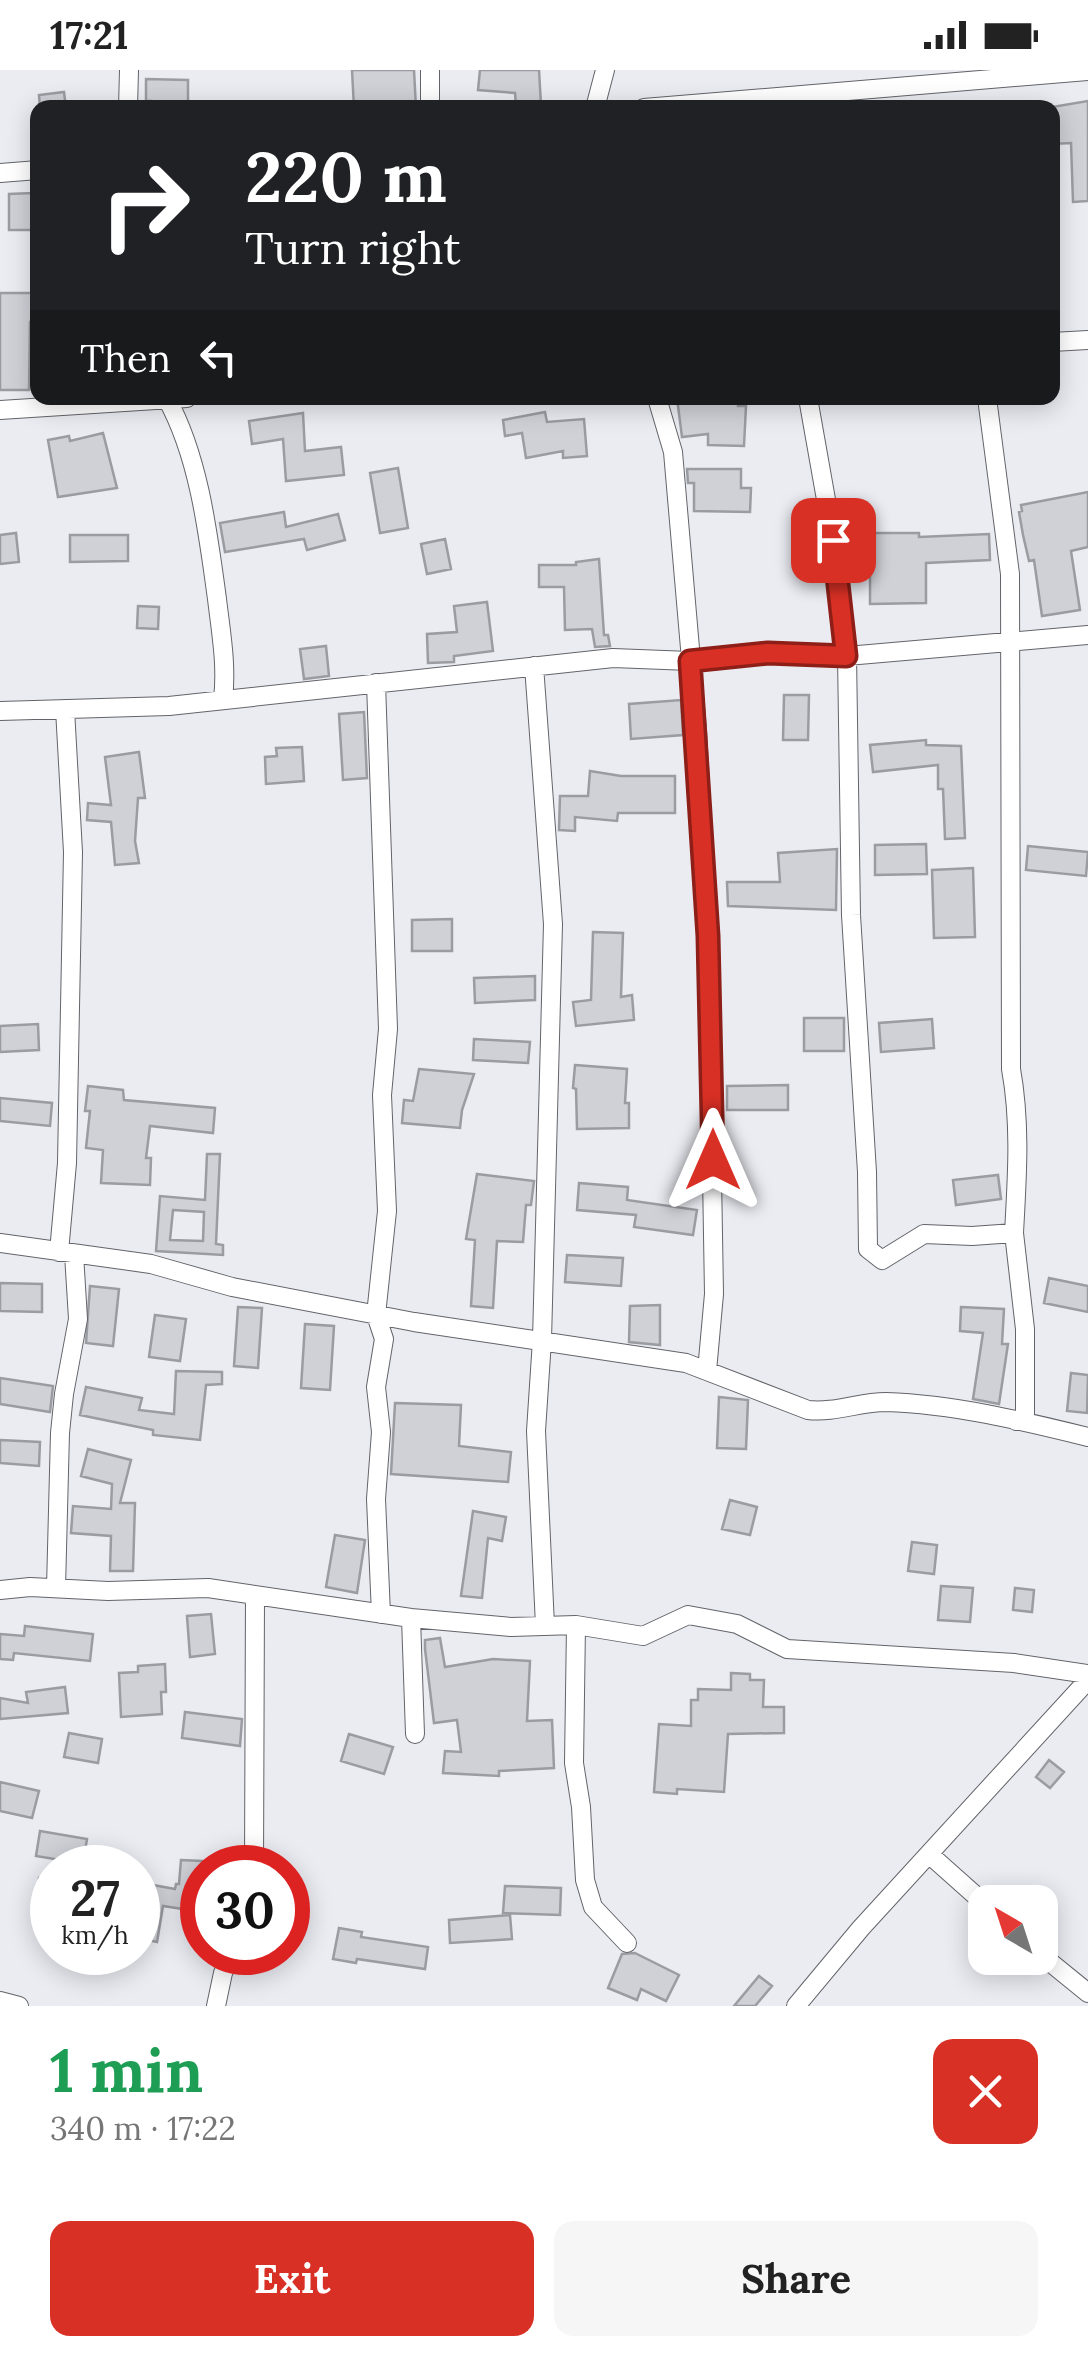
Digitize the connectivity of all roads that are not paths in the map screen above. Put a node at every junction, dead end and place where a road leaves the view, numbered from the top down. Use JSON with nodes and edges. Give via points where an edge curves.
{"nodes":[{"id":1,"x":130,"y":70,"type":"edge"},
{"id":2,"x":430,"y":70,"type":"edge"},
{"id":3,"x":605,"y":70,"type":"edge"},
{"id":4,"x":1076,"y":71,"type":"edge"},
{"id":5,"x":128,"y":100,"type":"edge"},
{"id":6,"x":430,"y":100,"type":"edge"},
{"id":7,"x":598,"y":100,"type":"edge"},
{"id":8,"x":737,"y":100,"type":"edge"},
{"id":9,"x":30,"y":171,"type":"edge"},
{"id":10,"x":0,"y":173,"type":"edge"},
{"id":11,"x":1088,"y":340,"type":"edge"},
{"id":12,"x":1060,"y":342,"type":"edge"},
{"id":13,"x":76,"y":405,"type":"edge"},
{"id":14,"x":170,"y":405,"type":"edge"},
{"id":15,"x":659,"y":405,"type":"edge"},
{"id":16,"x":809,"y":405,"type":"edge"},
{"id":17,"x":988,"y":405,"type":"edge"},
{"id":18,"x":0,"y":410,"type":"edge"},
{"id":19,"x":1088,"y":635,"type":"edge"},
{"id":20,"x":1010,"y":643,"type":"junction"},
{"id":21,"x":846,"y":656,"type":"junction"},
{"id":22,"x":690,"y":661,"type":"junction"},
{"id":23,"x":534,"y":666,"type":"junction"},
{"id":24,"x":376,"y":683,"type":"junction"},
{"id":25,"x":223,"y":699,"type":"junction"},
{"id":26,"x":64,"y":709,"type":"junction"},
{"id":27,"x":0,"y":711,"type":"edge"},
{"id":28,"x":1014,"y":1233,"type":"junction"},
{"id":29,"x":0,"y":1244,"type":"edge"},
{"id":30,"x":66,"y":1253,"type":"junction"},
{"id":31,"x":376,"y":1314,"type":"junction"},
{"id":32,"x":542,"y":1340,"type":"junction"},
{"id":33,"x":707,"y":1371,"type":"junction"},
{"id":34,"x":1016,"y":1421,"type":"junction"},
{"id":35,"x":1088,"y":1436,"type":"edge"},
{"id":36,"x":56,"y":1588,"type":"junction"},
{"id":37,"x":0,"y":1590,"type":"edge"},
{"id":38,"x":255,"y":1596,"type":"junction"},
{"id":39,"x":380,"y":1614,"type":"junction"},
{"id":40,"x":411,"y":1618,"type":"junction"},
{"id":41,"x":576,"y":1625,"type":"junction"},
{"id":42,"x":544,"y":1626,"type":"junction"},
{"id":43,"x":1088,"y":1677,"type":"edge"},
{"id":44,"x":415,"y":1734,"type":"dead end"},
{"id":45,"x":254,"y":1845,"type":"edge"},
{"id":46,"x":930,"y":1855,"type":"junction"},
{"id":47,"x":968,"y":1889,"type":"edge"},
{"id":48,"x":627,"y":1943,"type":"dead end"},
{"id":49,"x":1058,"y":1969,"type":"edge"},
{"id":50,"x":223,"y":1975,"type":"edge"},
{"id":51,"x":1088,"y":1993,"type":"edge"},
{"id":52,"x":0,"y":2000,"type":"edge"},
{"id":53,"x":19,"y":2006,"type":"edge"},
{"id":54,"x":216,"y":2006,"type":"edge"},
{"id":55,"x":796,"y":2006,"type":"edge"}],
"edges":[{"from":1,"to":5,"type":"street"},
{"from":2,"to":6,"type":"street"},
{"from":3,"to":7,"type":"street"},
{"from":4,"to":8,"type":"street"},
{"from":9,"to":10,"type":"street"},
{"from":11,"to":12,"type":"street"},
{"from":13,"to":18,"type":"street"},
{"from":14,"to":25,"type":"street","via":[[184,430],[206,515],[226,672]]},
{"from":15,"to":22,"type":"street","via":[[673,452]]},
{"from":16,"to":21,"type":"street"},
{"from":17,"to":20,"type":"street","via":[[1010,574]]},
{"from":19,"to":20,"type":"street"},
{"from":20,"to":21,"type":"street"},
{"from":20,"to":28,"type":"street"},
{"from":21,"to":22,"type":"street","via":[[768,653]]},
{"from":21,"to":28,"type":"street","via":[[868,1249],[882,1260],[924,1234]]},
{"from":22,"to":23,"type":"street","via":[[613,658]]},
{"from":22,"to":33,"type":"street","via":[[713,1068],[714,1294]]},
{"from":23,"to":24,"type":"street"},
{"from":23,"to":32,"type":"street","via":[[553,924]]},
{"from":24,"to":25,"type":"street"},
{"from":24,"to":31,"type":"street","via":[[388,1029],[382,1095],[387,1210]]},
{"from":25,"to":26,"type":"street"},
{"from":26,"to":27,"type":"street"},
{"from":26,"to":30,"type":"street","via":[[73,852]]},
{"from":28,"to":34,"type":"street","via":[[1025,1329],[1024,1415]]},
{"from":29,"to":30,"type":"street"},
{"from":30,"to":31,"type":"street","via":[[151,1264]]},
{"from":30,"to":36,"type":"street","via":[[78,1319],[62,1414]]},
{"from":31,"to":32,"type":"street"},
{"from":31,"to":39,"type":"street","via":[[384,1339],[376,1387]]},
{"from":32,"to":33,"type":"street"},
{"from":32,"to":42,"type":"street","via":[[536,1431]]},
{"from":33,"to":34,"type":"street","via":[[808,1410],[891,1402]]},
{"from":34,"to":35,"type":"street"},
{"from":36,"to":37,"type":"street"},
{"from":36,"to":38,"type":"street","via":[[208,1588]]},
{"from":38,"to":39,"type":"street"},
{"from":38,"to":45,"type":"street"},
{"from":39,"to":40,"type":"street"},
{"from":40,"to":42,"type":"street"},
{"from":40,"to":44,"type":"street"},
{"from":41,"to":42,"type":"street"},
{"from":41,"to":43,"type":"street","via":[[643,1636],[688,1615],[737,1624],[788,1649],[1014,1663]]},
{"from":41,"to":48,"type":"street","via":[[574,1763],[585,1880],[593,1907]]},
{"from":43,"to":46,"type":"street"},
{"from":46,"to":47,"type":"street"},
{"from":46,"to":55,"type":"street"},
{"from":49,"to":51,"type":"street"},
{"from":50,"to":54,"type":"street"},
{"from":52,"to":53,"type":"street"}]}
